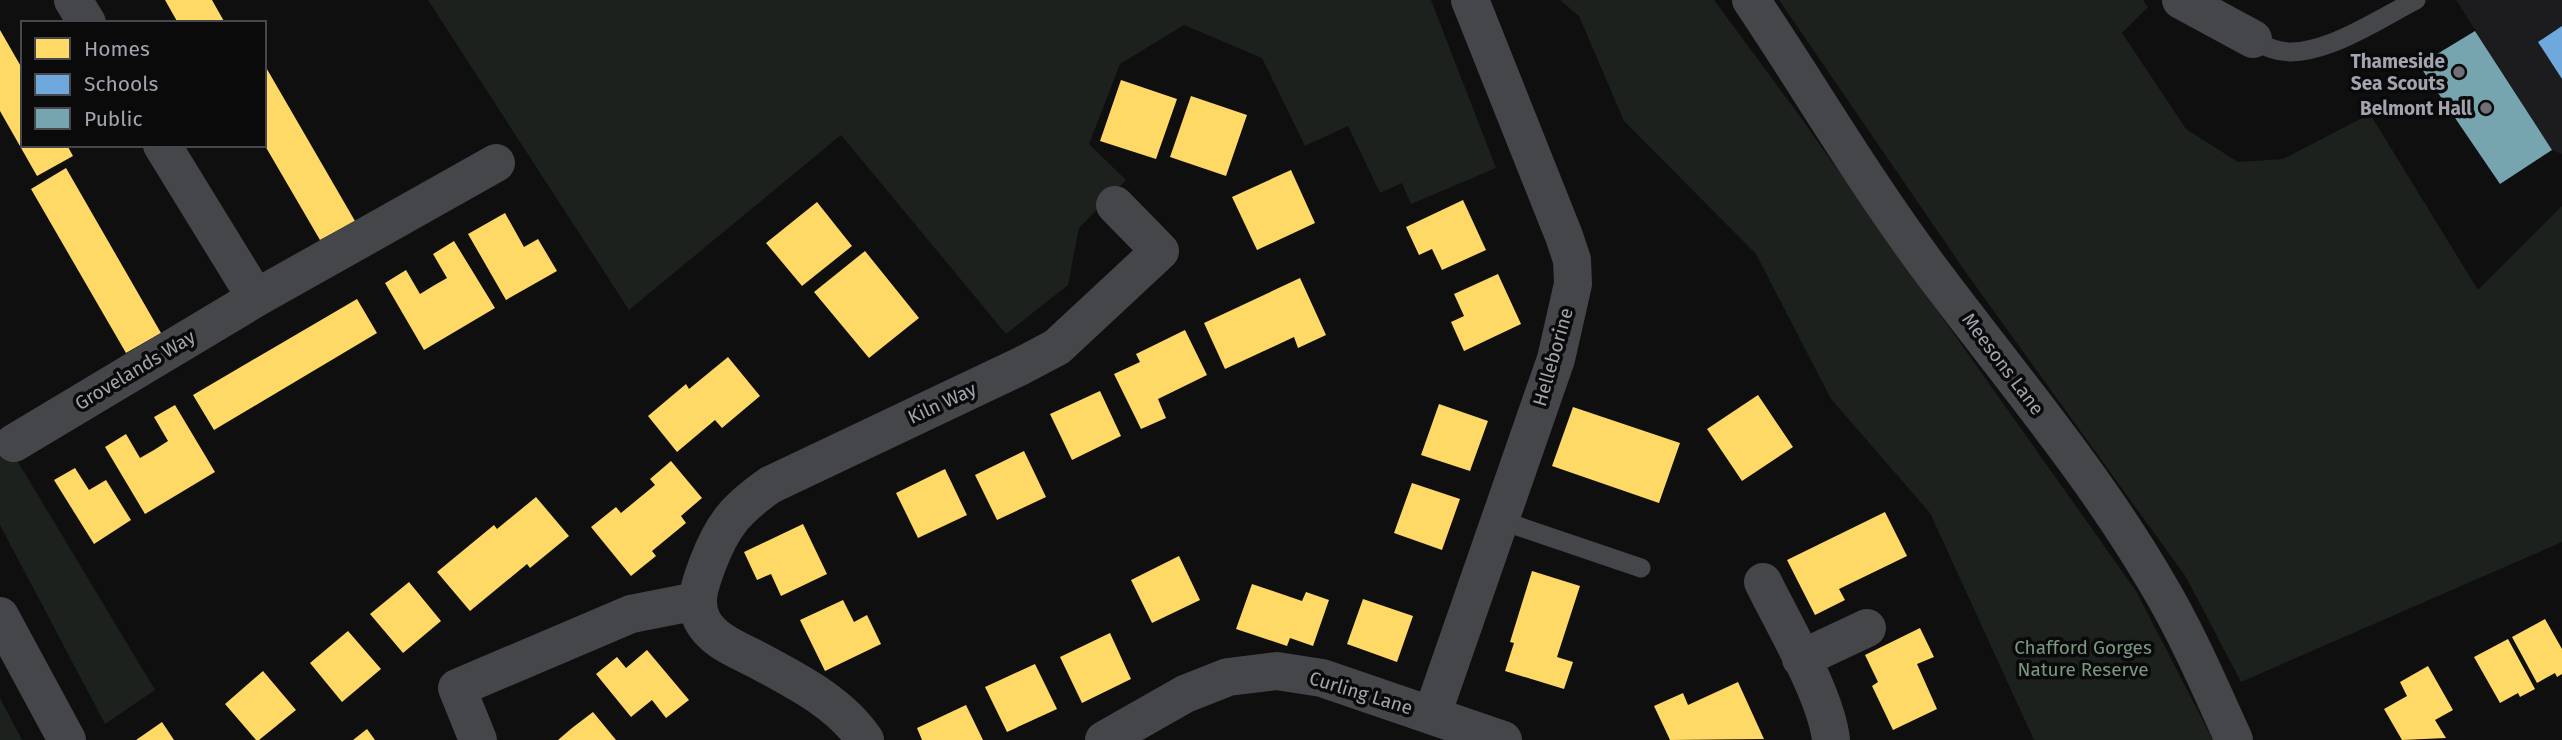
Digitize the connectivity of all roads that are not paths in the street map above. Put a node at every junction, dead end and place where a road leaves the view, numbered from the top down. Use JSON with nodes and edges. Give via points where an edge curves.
{"nodes":[{"id":1,"x":73,"y":0,"type":"edge"},
{"id":2,"x":1470,"y":0,"type":"edge"},
{"id":3,"x":1751,"y":0,"type":"edge"},
{"id":4,"x":2181,"y":0,"type":"edge"},
{"id":5,"x":2416,"y":0,"type":"edge"},
{"id":6,"x":86,"y":21,"type":"edge"},
{"id":7,"x":2253,"y":39,"type":"joint"},
{"id":8,"x":163,"y":147,"type":"edge"},
{"id":9,"x":496,"y":163,"type":"dead end"},
{"id":10,"x":1115,"y":205,"type":"dead end"},
{"id":11,"x":256,"y":298,"type":"junction"},
{"id":12,"x":14,"y":443,"type":"dead end"},
{"id":13,"x":1500,"y":520,"type":"junction"},
{"id":14,"x":1641,"y":568,"type":"dead end"},
{"id":15,"x":1763,"y":582,"type":"dead end"},
{"id":16,"x":697,"y":601,"type":"junction"},
{"id":17,"x":0,"y":616,"type":"edge"},
{"id":18,"x":1867,"y":628,"type":"dead end"},
{"id":19,"x":1801,"y":659,"type":"junction"},
{"id":20,"x":1432,"y":715,"type":"junction"},
{"id":21,"x":67,"y":740,"type":"edge"},
{"id":22,"x":478,"y":740,"type":"edge"},
{"id":23,"x":865,"y":740,"type":"edge"},
{"id":24,"x":1104,"y":740,"type":"edge"},
{"id":25,"x":1503,"y":740,"type":"edge"},
{"id":26,"x":1831,"y":740,"type":"edge"},
{"id":27,"x":2234,"y":740,"type":"edge"}],
"edges":[{"from":1,"to":6,"type":"street"},
{"from":2,"to":13,"type":"street","name":"Helleborine","via":[[1572,260],[1573,284],[1556,359]]},
{"from":3,"to":27,"type":"street","name":"Meesons Lane","via":[[1926,264],[2093,486],[2157,582],[2193,647]]},
{"from":4,"to":7,"type":"street"},
{"from":5,"to":7,"type":"lane","via":[[2310,50],[2274,50]]},
{"from":8,"to":11,"type":"street"},
{"from":9,"to":11,"type":"street","name":"Grovelands Way"},
{"from":10,"to":16,"type":"street","name":"Kiln Way","via":[[1160,251],[1084,324],[1057,347],[770,485],[743,504],[724,528]]},
{"from":11,"to":12,"type":"street","name":"Grovelands Way"},
{"from":13,"to":14,"type":"lane"},
{"from":13,"to":20,"type":"street","name":"Helleborine"},
{"from":15,"to":19,"type":"street"},
{"from":16,"to":22,"type":"street","via":[[631,614],[457,688]]},
{"from":16,"to":23,"type":"street","via":[[702,620],[717,639],[833,705]]},
{"from":17,"to":21,"type":"street"},
{"from":18,"to":19,"type":"street"},
{"from":19,"to":26,"type":"street","via":[[1826,714]]},
{"from":20,"to":24,"type":"street","name":"Curling Lane","via":[[1322,678],[1277,671],[1228,677],[1185,694]]},
{"from":20,"to":25,"type":"street","name":"Curling Lane"}]}
